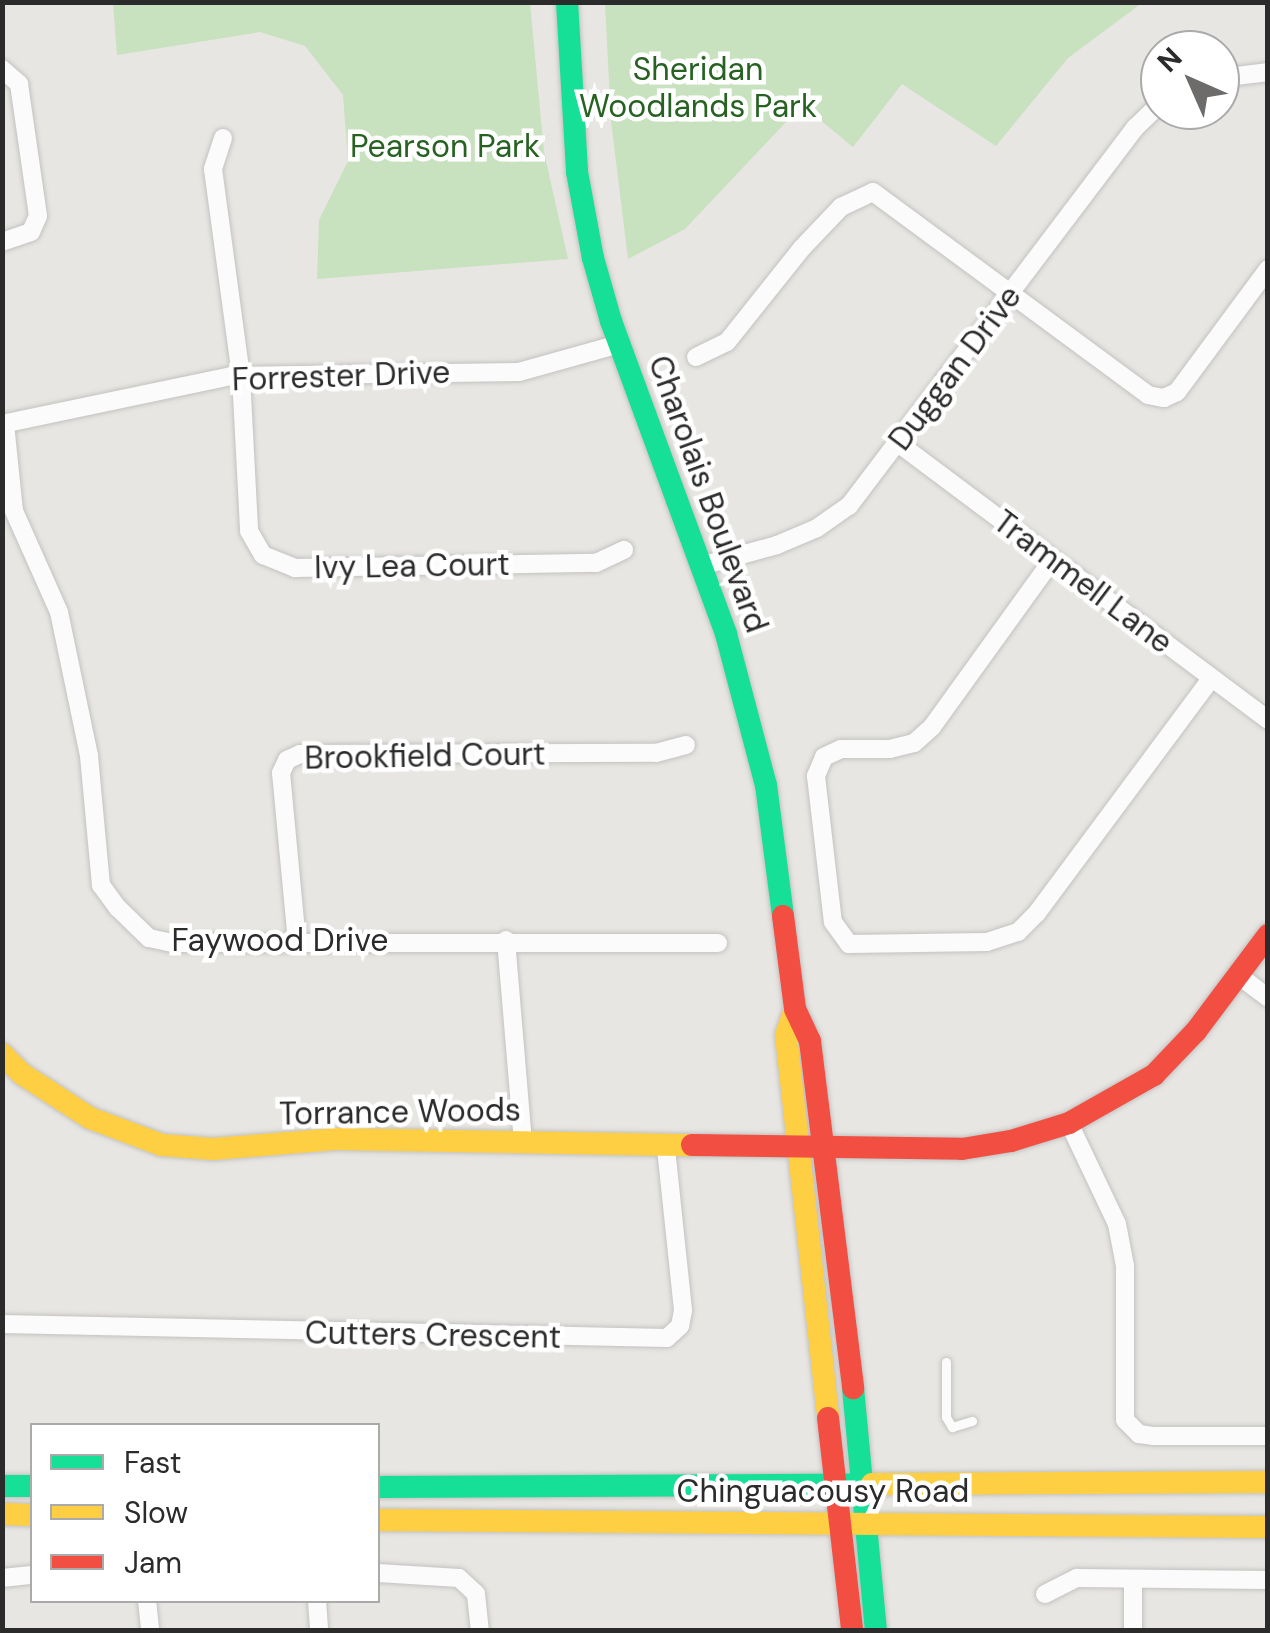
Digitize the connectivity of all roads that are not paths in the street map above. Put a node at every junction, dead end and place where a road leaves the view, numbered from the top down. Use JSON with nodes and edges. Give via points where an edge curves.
{"nodes":[{"id":1,"x":567,"y":2,"type":"edge"},
{"id":2,"x":2,"y":70,"type":"edge"},
{"id":3,"x":1268,"y":72,"type":"edge"},
{"id":4,"x":1240,"y":76,"type":"edge"},
{"id":5,"x":1140,"y":123,"type":"edge"},
{"id":6,"x":223,"y":138,"type":"dead end"},
{"id":7,"x":2,"y":242,"type":"edge"},
{"id":8,"x":1268,"y":269,"type":"edge"},
{"id":9,"x":1013,"y":291,"type":"junction"},
{"id":10,"x":619,"y":344,"type":"junction"},
{"id":11,"x":696,"y":357,"type":"dead end"},
{"id":12,"x":240,"y":376,"type":"junction"},
{"id":13,"x":4,"y":424,"type":"edge"},
{"id":14,"x":898,"y":443,"type":"junction"},
{"id":15,"x":624,"y":550,"type":"dead end"},
{"id":16,"x":1054,"y":559,"type":"junction"},
{"id":17,"x":701,"y":566,"type":"junction"},
{"id":18,"x":1211,"y":678,"type":"junction"},
{"id":19,"x":1268,"y":720,"type":"edge"},
{"id":20,"x":686,"y":745,"type":"dead end"},
{"id":21,"x":1268,"y":935,"type":"edge"},
{"id":22,"x":506,"y":940,"type":"junction"},
{"id":23,"x":297,"y":942,"type":"junction"},
{"id":24,"x":718,"y":943,"type":"dead end"},
{"id":25,"x":1238,"y":975,"type":"junction"},
{"id":26,"x":1268,"y":998,"type":"edge"},
{"id":27,"x":796,"y":1009,"type":"junction"},
{"id":28,"x":3,"y":1055,"type":"edge"},
{"id":29,"x":1069,"y":1123,"type":"junction"},
{"id":30,"x":523,"y":1142,"type":"junction"},
{"id":31,"x":824,"y":1145,"type":"junction"},
{"id":32,"x":798,"y":1146,"type":"junction"},
{"id":33,"x":666,"y":1148,"type":"junction"},
{"id":34,"x":2,"y":1324,"type":"edge"},
{"id":35,"x":946,"y":1362,"type":"dead end"},
{"id":36,"x":972,"y":1421,"type":"dead end"},
{"id":37,"x":1268,"y":1436,"type":"edge"},
{"id":38,"x":1268,"y":1482,"type":"edge"},
{"id":39,"x":835,"y":1484,"type":"junction"},
{"id":40,"x":864,"y":1484,"type":"junction"},
{"id":41,"x":2,"y":1486,"type":"edge"},
{"id":42,"x":30,"y":1486,"type":"edge"},
{"id":43,"x":380,"y":1487,"type":"edge"},
{"id":44,"x":2,"y":1514,"type":"edge"},
{"id":45,"x":30,"y":1514,"type":"edge"},
{"id":46,"x":380,"y":1520,"type":"edge"},
{"id":47,"x":840,"y":1524,"type":"junction"},
{"id":48,"x":868,"y":1526,"type":"junction"},
{"id":49,"x":1268,"y":1527,"type":"edge"},
{"id":50,"x":380,"y":1573,"type":"edge"},
{"id":51,"x":30,"y":1574,"type":"edge"},
{"id":52,"x":2,"y":1578,"type":"edge"},
{"id":53,"x":1133,"y":1579,"type":"junction"},
{"id":54,"x":1268,"y":1580,"type":"edge"},
{"id":55,"x":1045,"y":1594,"type":"dead end"},
{"id":56,"x":147,"y":1603,"type":"edge"},
{"id":57,"x":316,"y":1603,"type":"edge"},
{"id":58,"x":150,"y":1630,"type":"edge"},
{"id":59,"x":320,"y":1630,"type":"edge"},
{"id":60,"x":480,"y":1630,"type":"edge"},
{"id":61,"x":852,"y":1630,"type":"edge"},
{"id":62,"x":876,"y":1630,"type":"edge"},
{"id":63,"x":1133,"y":1630,"type":"edge"}],
"edges":[{"from":1,"to":10,"type":"street","name":"Charolais Boulevard","via":[[577,172]]},
{"from":2,"to":7,"type":"street","via":[[19,84],[38,216],[31,232]]},
{"from":3,"to":4,"type":"street"},
{"from":5,"to":9,"type":"street","name":"Duggan Drive"},
{"from":6,"to":12,"type":"street","name":"Ivy Lea Court","via":[[213,170]]},
{"from":8,"to":9,"type":"street","via":[[1177,392],[1164,398],[1148,395]]},
{"from":9,"to":11,"type":"street","via":[[873,192],[841,207],[728,342]]},
{"from":9,"to":14,"type":"street","name":"Duggan Drive"},
{"from":10,"to":12,"type":"street","name":"Forrester Drive","via":[[519,372]]},
{"from":10,"to":17,"type":"street","name":"Charolais Boulevard"},
{"from":12,"to":13,"type":"street","name":"Forrester Drive"},
{"from":12,"to":15,"type":"street","name":"Ivy Lea Court","via":[[250,530],[263,554],[295,568],[596,562]]},
{"from":13,"to":23,"type":"street","name":"Faywood Drive","via":[[14,511],[59,612],[88,756],[101,884],[150,938]]},
{"from":14,"to":16,"type":"street","name":"Trammell Lane"},
{"from":14,"to":17,"type":"street","name":"Duggan Drive","via":[[849,506],[817,528]]},
{"from":16,"to":18,"type":"street","name":"Trammell Lane"},
{"from":16,"to":18,"type":"street","via":[[914,743],[840,749],[824,757],[816,776],[833,922],[849,944],[987,942],[1018,932]]},
{"from":17,"to":27,"type":"street","name":"Charolais Boulevard","via":[[756,732]]},
{"from":18,"to":19,"type":"street","name":"Trammell Lane"},
{"from":20,"to":23,"type":"street","name":"Brookfield Court","via":[[656,753],[300,754],[287,760],[281,773]]},
{"from":21,"to":25,"type":"street","name":"Torrance Woods"},
{"from":22,"to":23,"type":"street","name":"Faywood Drive"},
{"from":22,"to":24,"type":"street","name":"Faywood Drive"},
{"from":22,"to":30,"type":"street"},
{"from":25,"to":26,"type":"street"},
{"from":25,"to":29,"type":"street","name":"Torrance Woods","via":[[1154,1075]]},
{"from":27,"to":31,"type":"street","name":"Charolais Boulevard","via":[[810,1042]]},
{"from":27,"to":32,"type":"street","name":"Charolais Boulevard","via":[[786,1035]]},
{"from":28,"to":30,"type":"street","name":"Torrance Woods","via":[[90,1118],[162,1144]]},
{"from":29,"to":31,"type":"street","name":"Torrance Woods","via":[[1011,1142],[962,1148]]},
{"from":29,"to":37,"type":"street","via":[[1116,1224],[1126,1266],[1125,1420],[1139,1434],[1153,1436]]},
{"from":30,"to":33,"type":"street","name":"Torrance Woods"},
{"from":31,"to":32,"type":"street","name":"Torrance Woods"},
{"from":31,"to":40,"type":"street","name":"Charolais Boulevard"},
{"from":32,"to":33,"type":"street","name":"Torrance Woods"},
{"from":32,"to":39,"type":"street","name":"Charolais Boulevard"},
{"from":33,"to":34,"type":"street","name":"Cutters Crescent","via":[[683,1310],[680,1326],[666,1338]]},
{"from":35,"to":36,"type":"lane","via":[[946,1418],[952,1427]]},
{"from":38,"to":40,"type":"street","name":"Chinguacousy Road"},
{"from":39,"to":40,"type":"street","name":"Chinguacousy Road"},
{"from":39,"to":43,"type":"street","name":"Chinguacousy Road"},
{"from":39,"to":47,"type":"street","name":"Charolais Boulevard"},
{"from":40,"to":48,"type":"street","name":"Charolais Boulevard"},
{"from":41,"to":42,"type":"street"},
{"from":44,"to":45,"type":"street"},
{"from":46,"to":47,"type":"street","name":"Chinguacousy Road"},
{"from":47,"to":48,"type":"street","name":"Chinguacousy Road"},
{"from":47,"to":61,"type":"street","name":"Charolais Boulevard"},
{"from":48,"to":49,"type":"street","name":"Chinguacousy Road"},
{"from":48,"to":62,"type":"street","name":"Charolais Boulevard"},
{"from":50,"to":60,"type":"street","via":[[460,1578],[476,1594]]},
{"from":51,"to":52,"type":"street"},
{"from":53,"to":54,"type":"street"},
{"from":53,"to":55,"type":"street","via":[[1077,1578]]},
{"from":53,"to":63,"type":"street"},
{"from":56,"to":58,"type":"street"},
{"from":57,"to":59,"type":"street"}]}
